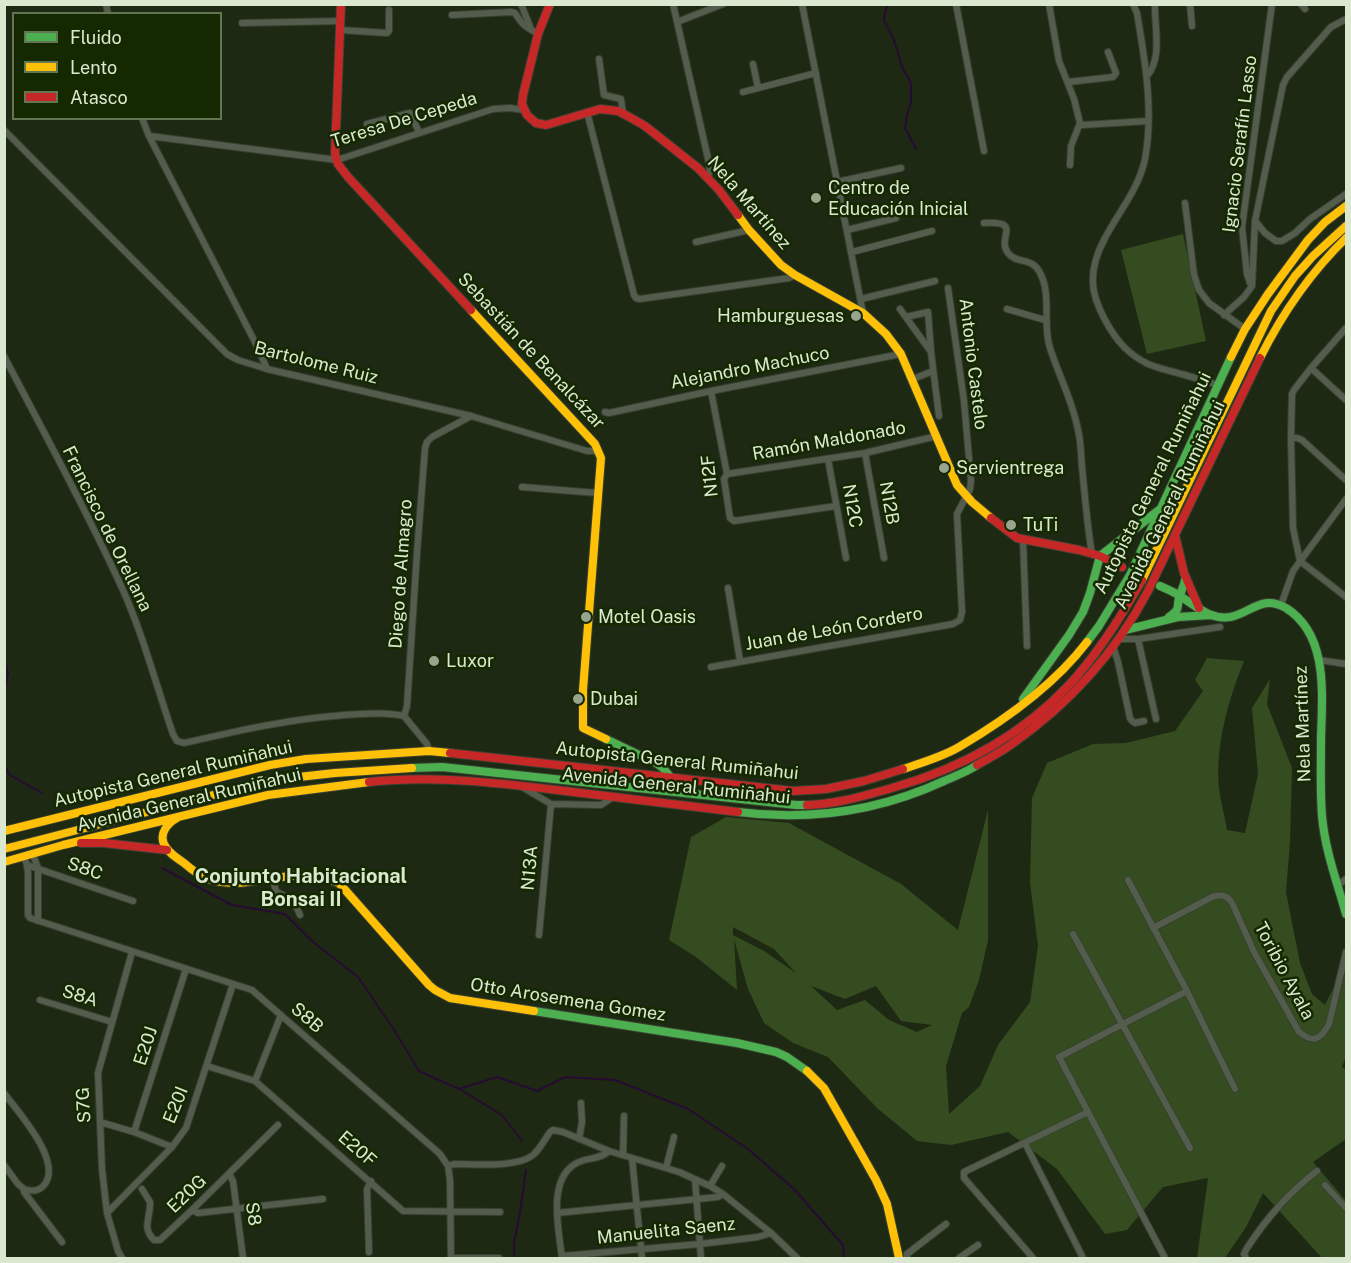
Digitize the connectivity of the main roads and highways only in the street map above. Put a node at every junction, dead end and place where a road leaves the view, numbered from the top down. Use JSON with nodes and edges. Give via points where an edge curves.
{"nodes":[{"id":1,"x":341,"y":4,"type":"edge"},
{"id":2,"x":550,"y":4,"type":"edge"},
{"id":3,"x":1347,"y":206,"type":"edge"},
{"id":4,"x":1347,"y":226,"type":"edge"},
{"id":5,"x":1347,"y":238,"type":"edge"},
{"id":6,"x":1162,"y":508,"type":"junction"},
{"id":7,"x":1175,"y":535,"type":"junction"},
{"id":8,"x":1096,"y":555,"type":"junction"},
{"id":9,"x":1122,"y":567,"type":"dead end"},
{"id":10,"x":1184,"y":575,"type":"junction"},
{"id":11,"x":1160,"y":586,"type":"dead end"},
{"id":12,"x":1179,"y":596,"type":"junction"},
{"id":13,"x":1199,"y":608,"type":"junction"},
{"id":14,"x":1211,"y":615,"type":"junction"},
{"id":15,"x":1164,"y":619,"type":"junction"},
{"id":16,"x":1125,"y":630,"type":"junction"},
{"id":17,"x":1014,"y":711,"type":"junction"},
{"id":18,"x":672,"y":779,"type":"junction"},
{"id":19,"x":181,"y":817,"type":"junction"},
{"id":20,"x":4,"y":831,"type":"edge"},
{"id":21,"x":63,"y":845,"type":"junction"},
{"id":22,"x":4,"y":849,"type":"edge"},
{"id":23,"x":167,"y":850,"type":"junction"},
{"id":24,"x":4,"y":862,"type":"edge"},
{"id":25,"x":1347,"y":914,"type":"edge"},
{"id":26,"x":899,"y":1258,"type":"edge"}],
"edges":[{"from":1,"to":18,"type":"main road","name":"Sebastián de Benalcázar","via":[[337,160],[342,171],[599,451],[583,728],[656,763]]},
{"from":2,"to":8,"type":"main road","name":"Nela Martínez","via":[[535,31],[522,95],[527,116],[546,125],[609,109],[645,126],[708,177],[773,257],[795,275],[863,313],[886,334],[901,354],[952,475],[966,496],[1012,536]]},
{"from":3,"to":6,"type":"main road","name":"Autopista General Rumiñahui","via":[[1308,240],[1245,329]]},
{"from":4,"to":22,"type":"main road","name":"Autopista General Rumiñahui","via":[[1295,276],[1271,311],[1142,581],[1120,618],[1069,685],[1043,710],[972,757],[925,778],[865,796],[796,806],[442,767],[303,776],[271,780]]},
{"from":5,"to":7,"type":"main road","name":"Avenida General Rumiñahui","via":[[1301,289],[1270,339]]},
{"from":6,"to":8,"type":"main road"},
{"from":6,"to":17,"type":"main road","name":"Autopista General Rumiñahui","via":[[1130,575],[1099,626],[1059,674]]},
{"from":7,"to":10,"type":"main road"},
{"from":7,"to":16,"type":"main road","name":"Avenida General Rumiñahui"},
{"from":8,"to":9,"type":"main road","name":"Nela Martínez"},
{"from":8,"to":17,"type":"main road","via":[[1092,587],[1083,612]]},
{"from":10,"to":12,"type":"main road","via":[[1184,588]]},
{"from":10,"to":13,"type":"main road"},
{"from":11,"to":12,"type":"main road"},
{"from":12,"to":13,"type":"main road"},
{"from":12,"to":15,"type":"main road","via":[[1178,609]]},
{"from":13,"to":14,"type":"main road"},
{"from":14,"to":15,"type":"main road"},
{"from":14,"to":25,"type":"main road","name":"Nela Martínez","via":[[1236,615],[1264,602],[1281,605],[1311,635],[1322,685],[1322,817]]},
{"from":15,"to":16,"type":"main road"},
{"from":16,"to":19,"type":"main road","name":"Avenida General Rumiñahui","via":[[1083,684],[996,756],[932,788],[837,813],[801,817],[760,815],[444,779],[387,780],[307,789]]},
{"from":17,"to":18,"type":"main road","name":"Autopista General Rumiñahui","via":[[957,748],[904,769],[826,789],[793,791]]},
{"from":18,"to":20,"type":"main road","name":"Autopista General Rumiñahui","via":[[429,751],[306,759]]},
{"from":19,"to":21,"type":"main road","name":"Avenida General Rumiñahui"},
{"from":19,"to":23,"type":"main road","via":[[166,826],[163,842]]},
{"from":21,"to":23,"type":"main road","via":[[104,843]]},
{"from":21,"to":24,"type":"main road","name":"Avenida General Rumiñahui","via":[[28,859]]},
{"from":23,"to":26,"type":"main road","name":"Otto Arosemena Gomez","via":[[196,873],[214,881],[233,884],[310,874],[339,883],[441,995],[737,1043],[787,1057],[824,1088],[876,1180],[887,1204]]}]}
